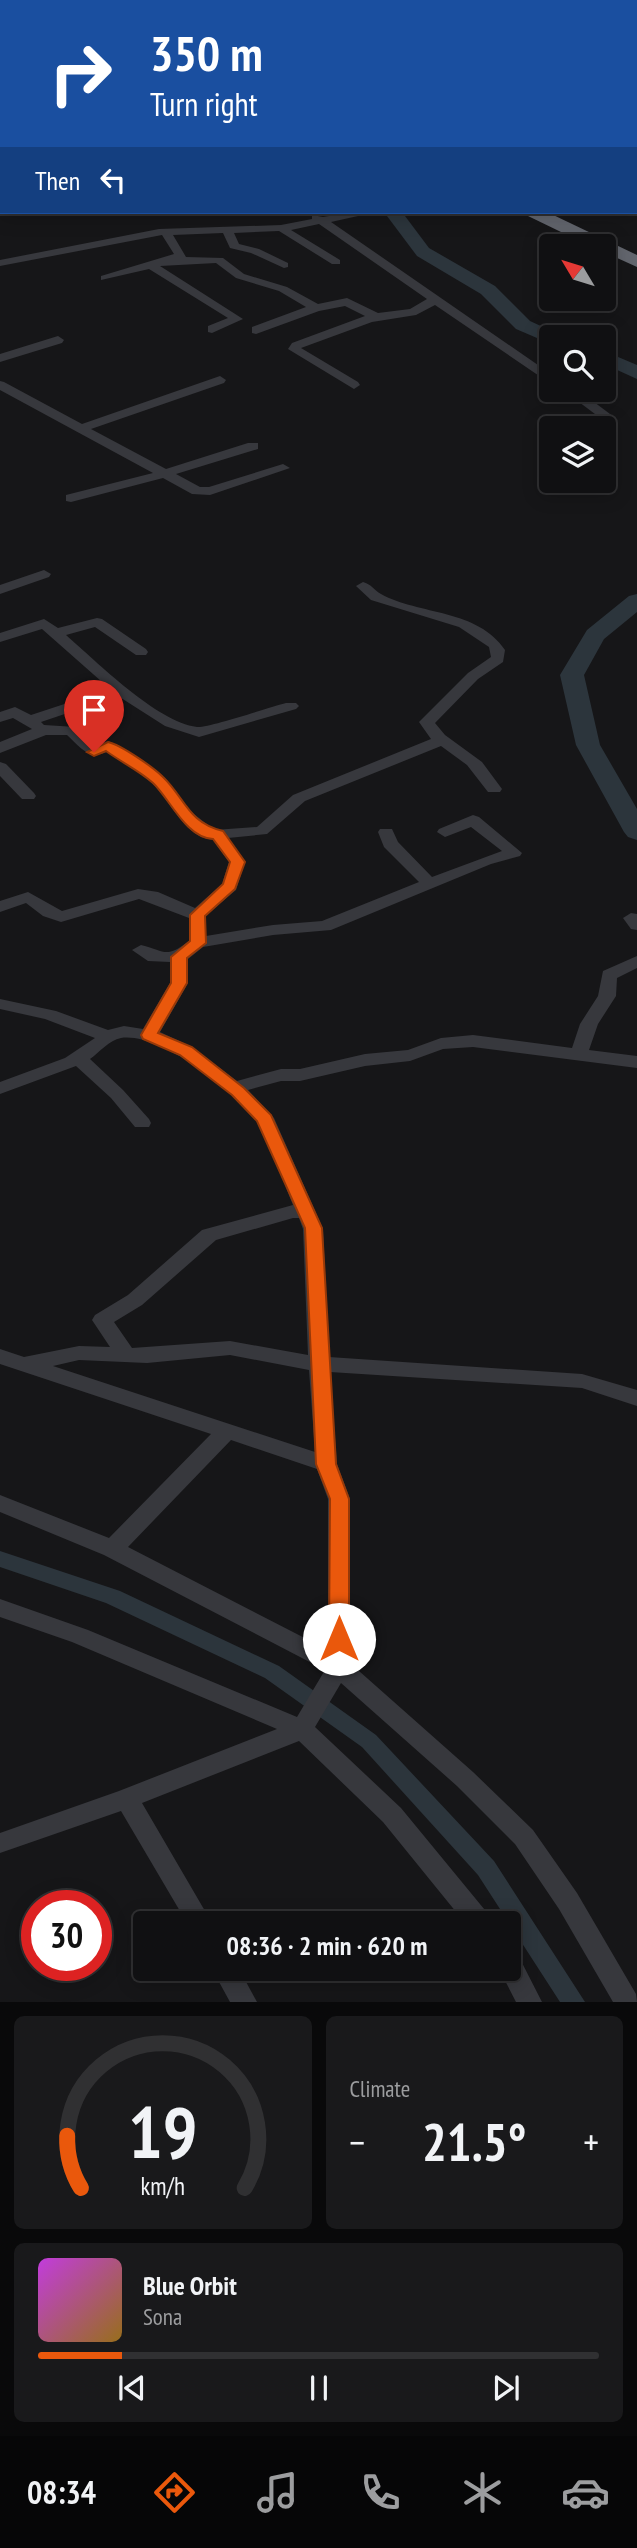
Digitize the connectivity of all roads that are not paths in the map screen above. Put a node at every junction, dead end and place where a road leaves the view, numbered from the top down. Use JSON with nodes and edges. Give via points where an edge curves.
{"nodes":[{"id":1,"x":314,"y":214,"type":"edge"},
{"id":2,"x":357,"y":214,"type":"edge"},
{"id":3,"x":538,"y":214,"type":"edge"},
{"id":4,"x":559,"y":214,"type":"edge"},
{"id":5,"x":321,"y":221,"type":"junction"},
{"id":6,"x":281,"y":228,"type":"junction"},
{"id":7,"x":227,"y":230,"type":"junction"},
{"id":8,"x":166,"y":232,"type":"junction"},
{"id":9,"x":637,"y":253,"type":"edge"},
{"id":10,"x":171,"y":261,"type":"junction"},
{"id":11,"x":336,"y":262,"type":"dead end"},
{"id":12,"x":637,"y":262,"type":"edge"},
{"id":13,"x":0,"y":263,"type":"edge"},
{"id":14,"x":284,"y":265,"type":"dead end"},
{"id":15,"x":152,"y":266,"type":"junction"},
{"id":16,"x":105,"y":278,"type":"dead end"},
{"id":17,"x":434,"y":299,"type":"junction"},
{"id":18,"x":316,"y":308,"type":"junction"},
{"id":19,"x":376,"y":317,"type":"junction"},
{"id":20,"x":212,"y":329,"type":"dead end"},
{"id":21,"x":256,"y":330,"type":"dead end"},
{"id":22,"x":58,"y":340,"type":"dead end"},
{"id":23,"x":0,"y":358,"type":"edge"},
{"id":24,"x":539,"y":372,"type":"edge"},
{"id":25,"x":220,"y":380,"type":"dead end"},
{"id":26,"x":0,"y":385,"type":"edge"},
{"id":27,"x":354,"y":385,"type":"dead end"},
{"id":28,"x":586,"y":402,"type":"edge"},
{"id":29,"x":607,"y":416,"type":"edge"},
{"id":30,"x":79,"y":429,"type":"junction"},
{"id":31,"x":253,"y":446,"type":"dead end"},
{"id":32,"x":283,"y":468,"type":"dead end"},
{"id":33,"x":164,"y":474,"type":"junction"},
{"id":34,"x":71,"y":498,"type":"dead end"},
{"id":35,"x":44,"y":574,"type":"dead end"},
{"id":36,"x":363,"y":586,"type":"dead end"},
{"id":37,"x":0,"y":590,"type":"edge"},
{"id":38,"x":56,"y":633,"type":"junction"},
{"id":39,"x":0,"y":638,"type":"edge"},
{"id":40,"x":141,"y":652,"type":"dead end"},
{"id":41,"x":121,"y":690,"type":"junction"},
{"id":42,"x":291,"y":706,"type":"dead end"},
{"id":43,"x":0,"y":717,"type":"edge"},
{"id":44,"x":29,"y":720,"type":"junction"},
{"id":45,"x":44,"y":730,"type":"junction"},
{"id":46,"x":443,"y":740,"type":"junction"},
{"id":47,"x":0,"y":748,"type":"edge"},
{"id":48,"x":0,"y":767,"type":"edge"},
{"id":49,"x":7,"y":784,"type":"edge"},
{"id":50,"x":494,"y":789,"type":"dead end"},
{"id":51,"x":28,"y":796,"type":"dead end"},
{"id":52,"x":386,"y":832,"type":"dead end"},
{"id":53,"x":445,"y":832,"type":"dead end"},
{"id":54,"x":217,"y":834,"type":"junction"},
{"id":55,"x":430,"y":884,"type":"junction"},
{"id":56,"x":0,"y":907,"type":"edge"},
{"id":57,"x":197,"y":915,"type":"junction"},
{"id":58,"x":198,"y":943,"type":"junction"},
{"id":59,"x":141,"y":950,"type":"dead end"},
{"id":60,"x":179,"y":957,"type":"junction"},
{"id":61,"x":637,"y":961,"type":"edge"},
{"id":62,"x":0,"y":1004,"type":"edge"},
{"id":63,"x":149,"y":1035,"type":"junction"},
{"id":64,"x":107,"y":1036,"type":"junction"},
{"id":65,"x":579,"y":1053,"type":"junction"},
{"id":66,"x":78,"y":1058,"type":"junction"},
{"id":67,"x":637,"y":1062,"type":"edge"},
{"id":68,"x":0,"y":1088,"type":"edge"},
{"id":69,"x":234,"y":1088,"type":"junction"},
{"id":70,"x":142,"y":1123,"type":"dead end"},
{"id":71,"x":307,"y":1213,"type":"junction"},
{"id":72,"x":127,"y":1355,"type":"junction"},
{"id":73,"x":0,"y":1356,"type":"edge"},
{"id":74,"x":24,"y":1364,"type":"junction"},
{"id":75,"x":319,"y":1364,"type":"junction"},
{"id":76,"x":634,"y":1393,"type":"edge"},
{"id":77,"x":227,"y":1431,"type":"junction"},
{"id":78,"x":326,"y":1464,"type":"junction"},
{"id":79,"x":0,"y":1503,"type":"edge"},
{"id":80,"x":112,"y":1549,"type":"junction"},
{"id":81,"x":0,"y":1608,"type":"edge"},
{"id":82,"x":334,"y":1675,"type":"junction"},
{"id":83,"x":306,"y":1722,"type":"junction"},
{"id":84,"x":127,"y":1799,"type":"junction"},
{"id":85,"x":0,"y":1843,"type":"edge"},
{"id":86,"x":193,"y":1911,"type":"edge"},
{"id":87,"x":470,"y":1911,"type":"edge"},
{"id":88,"x":232,"y":1981,"type":"edge"},
{"id":89,"x":518,"y":1981,"type":"edge"},
{"id":90,"x":244,"y":2002,"type":"edge"},
{"id":91,"x":529,"y":2002,"type":"edge"},
{"id":92,"x":627,"y":2002,"type":"edge"}],
"edges":[{"from":1,"to":5,"type":"street"},
{"from":2,"to":5,"type":"street"},
{"from":3,"to":12,"type":"highway"},
{"from":4,"to":9,"type":"highway"},
{"from":5,"to":6,"type":"street"},
{"from":5,"to":17,"type":"street"},
{"from":6,"to":7,"type":"street"},
{"from":6,"to":11,"type":"street"},
{"from":7,"to":8,"type":"street"},
{"from":7,"to":14,"type":"street","via":[[234,246]]},
{"from":8,"to":10,"type":"street","via":[[181,256]]},
{"from":8,"to":13,"type":"street"},
{"from":10,"to":15,"type":"street"},
{"from":10,"to":18,"type":"street","via":[[219,260],[240,276],[283,289]]},
{"from":15,"to":16,"type":"street"},
{"from":15,"to":20,"type":"street","via":[[237,318]]},
{"from":17,"to":19,"type":"street","via":[[414,312]]},
{"from":17,"to":24,"type":"street"},
{"from":18,"to":19,"type":"street","via":[[346,302]]},
{"from":18,"to":21,"type":"street"},
{"from":19,"to":27,"type":"street","via":[[295,349]]},
{"from":22,"to":23,"type":"street"},
{"from":25,"to":30,"type":"street"},
{"from":26,"to":30,"type":"street"},
{"from":28,"to":29,"type":"street"},
{"from":30,"to":33,"type":"street"},
{"from":31,"to":33,"type":"street"},
{"from":32,"to":33,"type":"street","via":[[202,492]]},
{"from":33,"to":34,"type":"street"},
{"from":35,"to":37,"type":"street"},
{"from":36,"to":46,"type":"street","via":[[376,597],[464,624],[498,650],[498,659],[427,722],[430,731]]},
{"from":38,"to":39,"type":"street","via":[[44,623]]},
{"from":38,"to":40,"type":"street","via":[[97,622]]},
{"from":38,"to":41,"type":"street"},
{"from":41,"to":42,"type":"street","via":[[170,723],[199,732]]},
{"from":41,"to":44,"type":"street"},
{"from":43,"to":44,"type":"street","via":[[15,712]]},
{"from":44,"to":45,"type":"street"},
{"from":45,"to":47,"type":"street"},
{"from":45,"to":54,"type":"street","via":[[71,730],[94,752],[108,746],[159,781],[178,809],[210,835]]},
{"from":46,"to":50,"type":"street","via":[[467,756]]},
{"from":46,"to":54,"type":"street","via":[[299,798],[261,831]]},
{"from":48,"to":49,"type":"street"},
{"from":49,"to":51,"type":"street"},
{"from":52,"to":55,"type":"street","via":[[390,844]]},
{"from":53,"to":55,"type":"street","via":[[473,820],[514,853]]},
{"from":54,"to":57,"type":"street","via":[[237,862],[230,886]]},
{"from":55,"to":58,"type":"street","via":[[325,926]]},
{"from":56,"to":57,"type":"street","via":[[28,897],[55,915],[69,916],[145,894]]},
{"from":57,"to":58,"type":"street"},
{"from":58,"to":60,"type":"street"},
{"from":59,"to":60,"type":"street","via":[[154,957]]},
{"from":60,"to":63,"type":"street","via":[[179,983]]},
{"from":61,"to":65,"type":"street","via":[[609,975],[607,996],[589,1024]]},
{"from":62,"to":64,"type":"street","via":[[50,1015]]},
{"from":63,"to":64,"type":"street","via":[[124,1032]]},
{"from":63,"to":69,"type":"street","via":[[186,1051]]},
{"from":64,"to":66,"type":"street"},
{"from":65,"to":67,"type":"street"},
{"from":65,"to":69,"type":"street","via":[[473,1041],[441,1044],[410,1055],[281,1075]]},
{"from":66,"to":68,"type":"street"},
{"from":66,"to":70,"type":"street"},
{"from":69,"to":71,"type":"street","via":[[265,1118]]},
{"from":71,"to":72,"type":"street","via":[[293,1210],[209,1235],[135,1300],[102,1320]]},
{"from":71,"to":75,"type":"street","via":[[316,1261]]},
{"from":72,"to":74,"type":"street","via":[[79,1353]]},
{"from":72,"to":75,"type":"street","via":[[230,1348]]},
{"from":73,"to":74,"type":"street"},
{"from":74,"to":77,"type":"street"},
{"from":75,"to":76,"type":"street","via":[[582,1381]]},
{"from":75,"to":78,"type":"street"},
{"from":77,"to":78,"type":"street"},
{"from":77,"to":80,"type":"street"},
{"from":78,"to":82,"type":"street","via":[[339,1499]]},
{"from":79,"to":80,"type":"street"},
{"from":80,"to":82,"type":"street"},
{"from":81,"to":83,"type":"street"},
{"from":82,"to":83,"type":"street"},
{"from":82,"to":92,"type":"street","via":[[465,1779],[524,1837]]},
{"from":83,"to":84,"type":"street"},
{"from":83,"to":87,"type":"street","via":[[392,1815]]},
{"from":84,"to":85,"type":"street"},
{"from":84,"to":86,"type":"street"},
{"from":88,"to":90,"type":"street"},
{"from":89,"to":91,"type":"street"}]}
